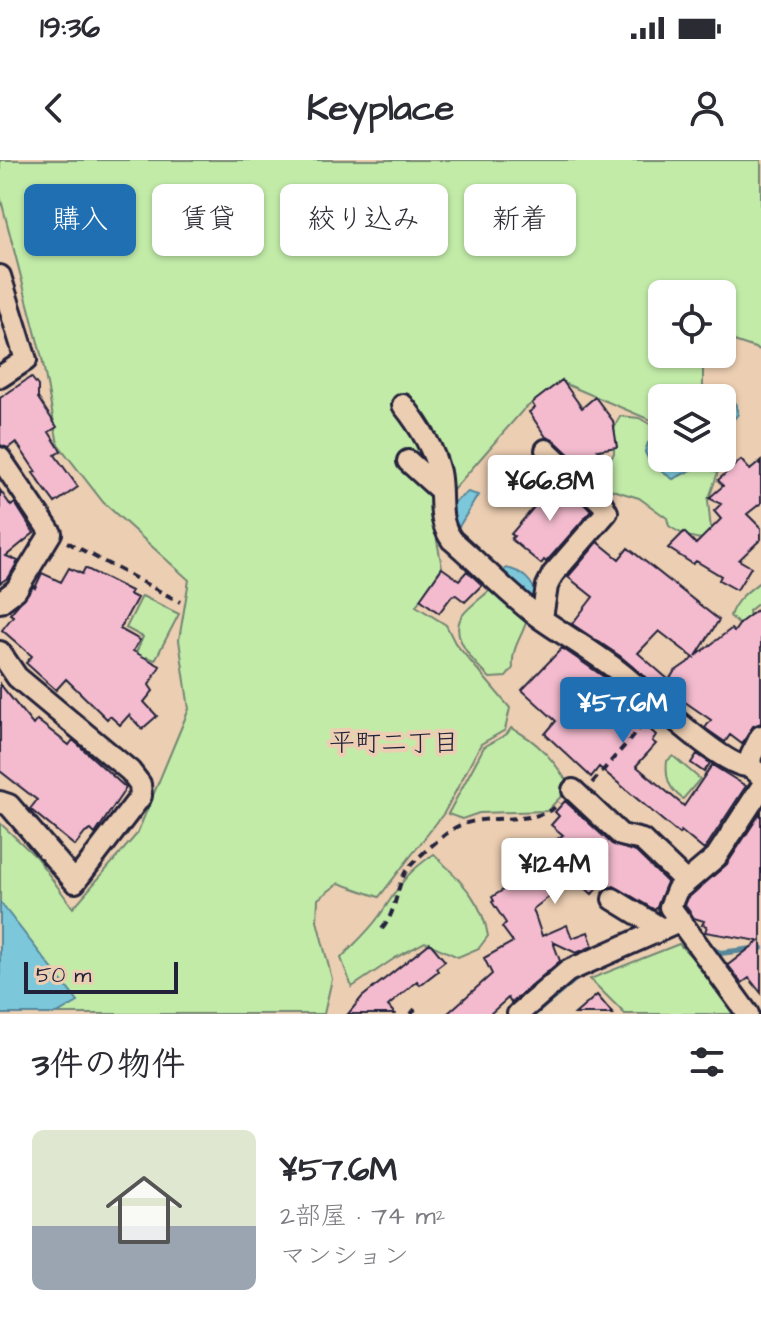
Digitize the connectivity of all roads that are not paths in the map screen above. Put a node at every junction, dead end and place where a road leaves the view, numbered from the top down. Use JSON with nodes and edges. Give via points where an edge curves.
{"nodes":[{"id":1,"x":0,"y":276,"type":"edge"},
{"id":2,"x":0,"y":377,"type":"edge"},
{"id":3,"x":403,"y":405,"type":"dead end"},
{"id":4,"x":546,"y":450,"type":"dead end"},
{"id":5,"x":0,"y":458,"type":"edge"},
{"id":6,"x":408,"y":461,"type":"dead end"},
{"id":7,"x":440,"y":490,"type":"junction"},
{"id":8,"x":0,"y":602,"type":"edge"},
{"id":9,"x":542,"y":618,"type":"junction"},
{"id":10,"x":0,"y":652,"type":"edge"},
{"id":11,"x":761,"y":736,"type":"edge"},
{"id":12,"x":755,"y":771,"type":"edge"},
{"id":13,"x":761,"y":788,"type":"edge"},
{"id":14,"x":576,"y":793,"type":"road end"},
{"id":15,"x":0,"y":802,"type":"edge"},
{"id":16,"x":686,"y":882,"type":"junction"},
{"id":17,"x":613,"y":899,"type":"dead end"},
{"id":18,"x":676,"y":926,"type":"junction"},
{"id":19,"x":751,"y":1006,"type":"edge"},
{"id":20,"x":518,"y":1014,"type":"edge"}],
"edges":[{"from":1,"to":2,"type":"street","via":[[26,360]]},
{"from":3,"to":7,"type":"street","via":[[434,456]]},
{"from":4,"to":9,"type":"street","via":[[607,512],[553,574]]},
{"from":5,"to":8,"type":"street","via":[[51,533],[16,590]]},
{"from":6,"to":7,"type":"street"},
{"from":7,"to":9,"type":"street","via":[[443,524],[452,540]]},
{"from":9,"to":12,"type":"street","via":[[620,672],[689,732]]},
{"from":10,"to":15,"type":"street","via":[[17,677],[130,771],[141,796],[75,882],[9,805]]},
{"from":11,"to":12,"type":"street","via":[[751,756]]},
{"from":13,"to":16,"type":"street","via":[[716,857]]},
{"from":14,"to":16,"type":"street","via":[[621,835],[642,840]]},
{"from":16,"to":18,"type":"street","via":[[670,907]]},
{"from":17,"to":18,"type":"street"},
{"from":18,"to":19,"type":"street"},
{"from":18,"to":20,"type":"street","via":[[568,971]]}]}
